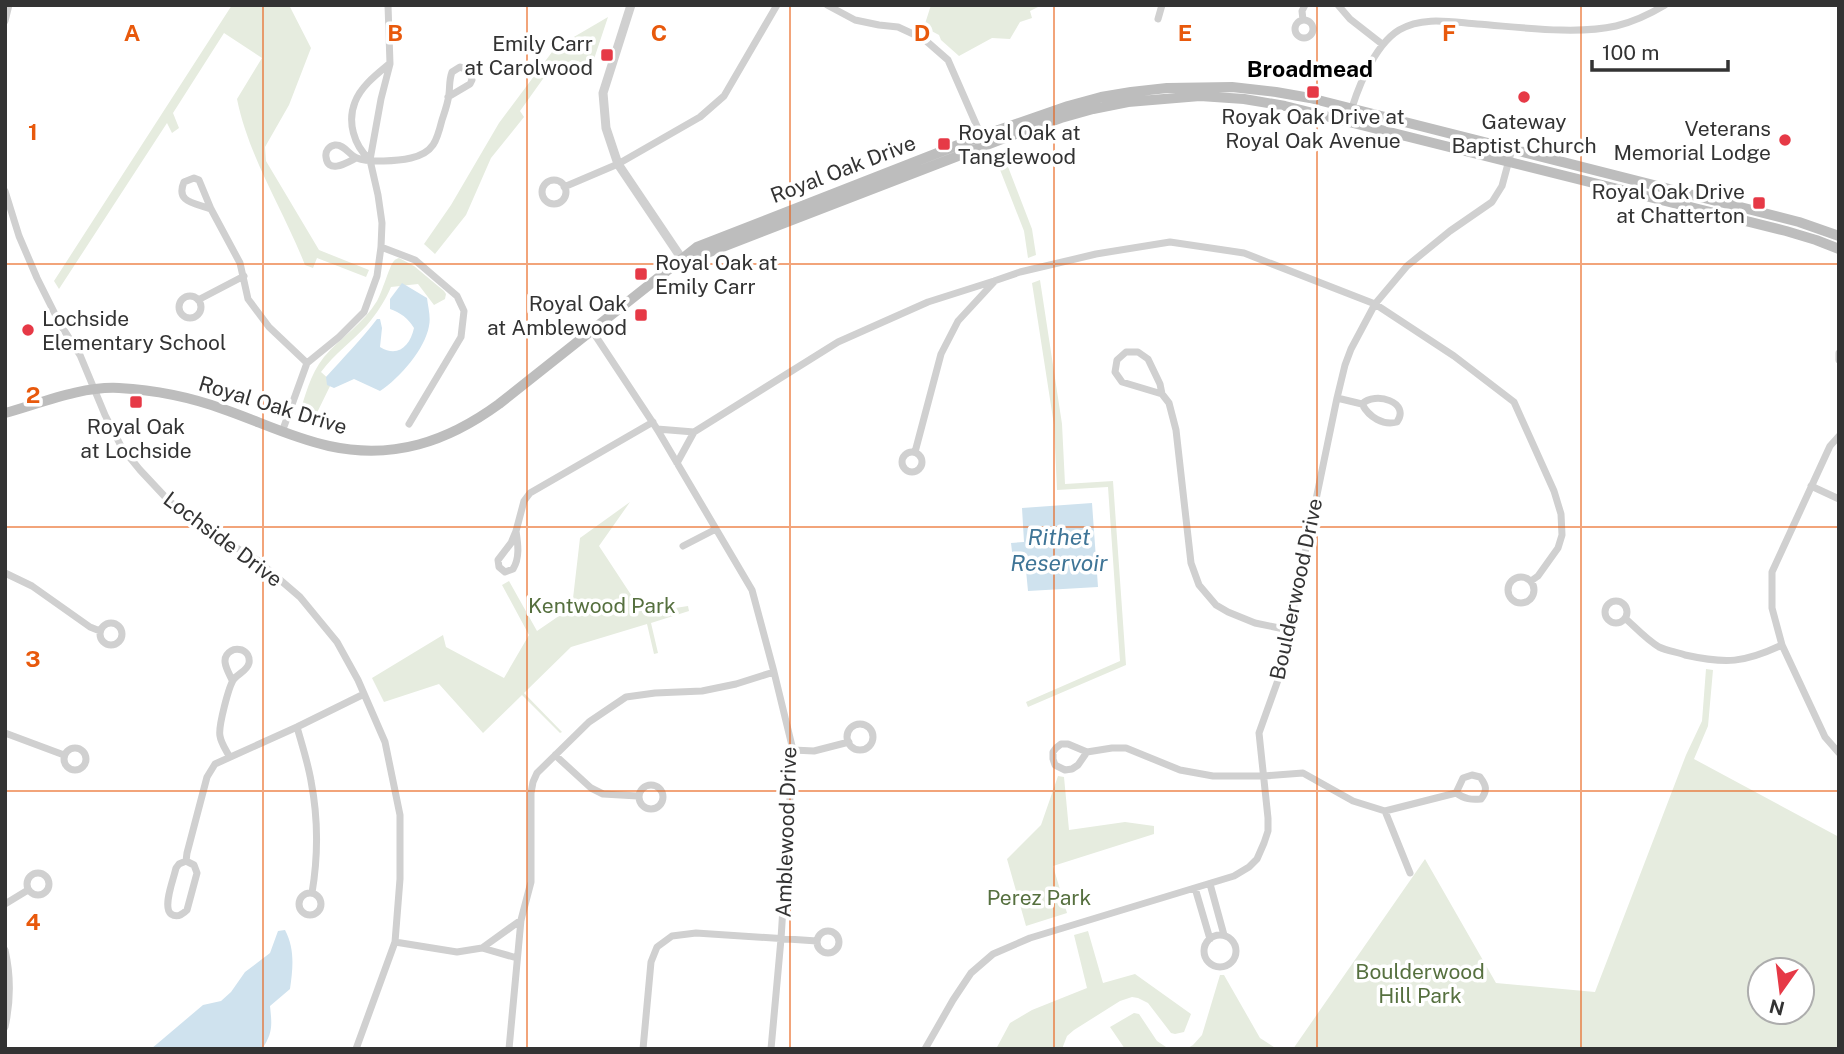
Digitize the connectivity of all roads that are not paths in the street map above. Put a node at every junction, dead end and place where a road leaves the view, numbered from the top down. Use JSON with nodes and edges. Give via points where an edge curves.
{"nodes":[{"id":1,"x":9,"y":5,"type":"edge"},
{"id":2,"x":388,"y":5,"type":"edge"},
{"id":3,"x":631,"y":5,"type":"edge"},
{"id":4,"x":777,"y":5,"type":"edge"},
{"id":5,"x":827,"y":5,"type":"edge"},
{"id":6,"x":1162,"y":5,"type":"edge"},
{"id":7,"x":1305,"y":5,"type":"edge"},
{"id":8,"x":1338,"y":5,"type":"edge"},
{"id":9,"x":1665,"y":5,"type":"edge"},
{"id":10,"x":1158,"y":19,"type":"dead end"},
{"id":11,"x":1303,"y":20,"type":"dead end"},
{"id":12,"x":5,"y":21,"type":"edge"},
{"id":13,"x":1382,"y":44,"type":"junction"},
{"id":14,"x":390,"y":64,"type":"junction"},
{"id":15,"x":449,"y":97,"type":"dead end"},
{"id":16,"x":1351,"y":108,"type":"junction"},
{"id":17,"x":1348,"y":121,"type":"junction"},
{"id":18,"x":983,"y":141,"type":"junction"},
{"id":19,"x":1512,"y":149,"type":"junction"},
{"id":20,"x":356,"y":158,"type":"dead end"},
{"id":21,"x":370,"y":160,"type":"junction"},
{"id":22,"x":1509,"y":161,"type":"junction"},
{"id":23,"x":618,"y":164,"type":"junction"},
{"id":24,"x":564,"y":187,"type":"dead end"},
{"id":25,"x":5,"y":191,"type":"edge"},
{"id":26,"x":211,"y":209,"type":"junction"},
{"id":27,"x":1839,"y":236,"type":"edge"},
{"id":28,"x":381,"y":247,"type":"junction"},
{"id":29,"x":1839,"y":249,"type":"edge"},
{"id":30,"x":682,"y":259,"type":"junction"},
{"id":31,"x":244,"y":276,"type":"junction"},
{"id":32,"x":994,"y":281,"type":"junction"},
{"id":33,"x":198,"y":300,"type":"dead end"},
{"id":34,"x":1375,"y":304,"type":"junction"},
{"id":35,"x":591,"y":329,"type":"junction"},
{"id":36,"x":1839,"y":352,"type":"edge"},
{"id":37,"x":1839,"y":360,"type":"edge"},
{"id":38,"x":307,"y":363,"type":"junction"},
{"id":39,"x":95,"y":388,"type":"junction"},
{"id":40,"x":1162,"y":394,"type":"junction"},
{"id":41,"x":1337,"y":398,"type":"junction"},
{"id":42,"x":1362,"y":404,"type":"junction"},
{"id":43,"x":5,"y":413,"type":"edge"},
{"id":44,"x":410,"y":424,"type":"dead end"},
{"id":45,"x":655,"y":425,"type":"junction"},
{"id":46,"x":282,"y":432,"type":"junction"},
{"id":47,"x":694,"y":432,"type":"junction"},
{"id":48,"x":1839,"y":436,"type":"edge"},
{"id":49,"x":915,"y":452,"type":"dead end"},
{"id":50,"x":677,"y":463,"type":"junction"},
{"id":51,"x":1811,"y":486,"type":"junction"},
{"id":52,"x":1839,"y":499,"type":"edge"},
{"id":53,"x":716,"y":529,"type":"junction"},
{"id":54,"x":516,"y":531,"type":"junction"},
{"id":55,"x":683,"y":546,"type":"dead end"},
{"id":56,"x":5,"y":573,"type":"edge"},
{"id":57,"x":1531,"y":581,"type":"dead end"},
{"id":58,"x":1625,"y":618,"type":"dead end"},
{"id":59,"x":1289,"y":630,"type":"junction"},
{"id":60,"x":100,"y":631,"type":"dead end"},
{"id":61,"x":1782,"y":645,"type":"junction"},
{"id":62,"x":774,"y":672,"type":"junction"},
{"id":63,"x":232,"y":680,"type":"dead end"},
{"id":64,"x":364,"y":694,"type":"junction"},
{"id":65,"x":296,"y":727,"type":"junction"},
{"id":66,"x":5,"y":733,"type":"edge"},
{"id":67,"x":849,"y":742,"type":"dead end"},
{"id":68,"x":793,"y":750,"type":"junction"},
{"id":69,"x":1087,"y":752,"type":"junction"},
{"id":70,"x":1839,"y":753,"type":"edge"},
{"id":71,"x":64,"y":755,"type":"dead end"},
{"id":72,"x":555,"y":755,"type":"junction"},
{"id":73,"x":229,"y":756,"type":"junction"},
{"id":74,"x":1264,"y":776,"type":"junction"},
{"id":75,"x":1456,"y":793,"type":"dead end"},
{"id":76,"x":638,"y":796,"type":"dead end"},
{"id":77,"x":1385,"y":811,"type":"junction"},
{"id":78,"x":186,"y":861,"type":"junction"},
{"id":79,"x":1410,"y":873,"type":"dead end"},
{"id":80,"x":1210,"y":884,"type":"junction"},
{"id":81,"x":1195,"y":888,"type":"junction"},
{"id":82,"x":28,"y":890,"type":"dead end"},
{"id":83,"x":312,"y":892,"type":"dead end"},
{"id":84,"x":5,"y":904,"type":"edge"},
{"id":85,"x":521,"y":920,"type":"junction"},
{"id":86,"x":1224,"y":935,"type":"junction"},
{"id":87,"x":781,"y":939,"type":"junction"},
{"id":88,"x":1210,"y":939,"type":"junction"},
{"id":89,"x":395,"y":942,"type":"junction"},
{"id":90,"x":817,"y":942,"type":"dead end"},
{"id":91,"x":482,"y":948,"type":"junction"},
{"id":92,"x":5,"y":950,"type":"edge"},
{"id":93,"x":517,"y":958,"type":"junction"},
{"id":94,"x":5,"y":1026,"type":"edge"},
{"id":95,"x":356,"y":1049,"type":"edge"},
{"id":96,"x":509,"y":1049,"type":"edge"},
{"id":97,"x":643,"y":1049,"type":"edge"},
{"id":98,"x":771,"y":1049,"type":"edge"},
{"id":99,"x":925,"y":1049,"type":"edge"}],
"edges":[{"from":1,"to":12,"type":"street"},
{"from":2,"to":14,"type":"street"},
{"from":3,"to":23,"type":"street","via":[[603,93],[606,128]]},
{"from":4,"to":23,"type":"street","via":[[724,96],[699,117]]},
{"from":5,"to":18,"type":"street","via":[[855,20],[898,27],[924,39],[948,61]]},
{"from":6,"to":10,"type":"street"},
{"from":7,"to":11,"type":"street"},
{"from":8,"to":13,"type":"street"},
{"from":9,"to":13,"type":"street","via":[[1618,26],[1588,30],[1423,22],[1405,27]]},
{"from":13,"to":16,"type":"street"},
{"from":14,"to":21,"type":"street"},
{"from":14,"to":21,"type":"street","via":[[355,101],[353,131],[360,151]]},
{"from":15,"to":21,"type":"street","via":[[437,139],[423,155]]},
{"from":16,"to":17,"type":"street"},
{"from":16,"to":18,"type":"main road","name":"Royal Oak Drive","via":[[1276,92],[1167,88],[1068,106]]},
{"from":16,"to":19,"type":"main road","name":"Royal Oak Drive"},
{"from":17,"to":18,"type":"main road","name":"Royal Oak Drive","via":[[1244,99],[1200,96],[1128,102]]},
{"from":17,"to":22,"type":"main road","name":"Royal Oak Drive"},
{"from":18,"to":30,"type":"main road","name":"Royal Oak Drive","via":[[707,253]]},
{"from":19,"to":22,"type":"street","name":"Boulderwood Drive"},
{"from":19,"to":27,"type":"main road","name":"Royal Oak Drive"},
{"from":20,"to":21,"type":"street"},
{"from":21,"to":28,"type":"street","via":[[382,223]]},
{"from":22,"to":29,"type":"main road","name":"Royal Oak Drive","via":[[1786,231]]},
{"from":22,"to":34,"type":"street","name":"Boulderwood Drive","via":[[1492,202],[1407,266]]},
{"from":23,"to":24,"type":"street"},
{"from":23,"to":30,"type":"street"},
{"from":25,"to":39,"type":"street","name":"Lochside Drive","via":[[37,278]]},
{"from":26,"to":26,"type":"street","via":[[187,201],[181,192],[184,182],[199,180]]},
{"from":26,"to":31,"type":"street"},
{"from":28,"to":38,"type":"street","via":[[364,312]]},
{"from":28,"to":44,"type":"street","via":[[415,260],[457,296],[464,311],[461,337]]},
{"from":30,"to":35,"type":"main road","name":"Royal Oak Drive"},
{"from":31,"to":33,"type":"street"},
{"from":31,"to":38,"type":"street","via":[[248,299]]},
{"from":32,"to":34,"type":"street","via":[[1096,254],[1170,242],[1244,253]]},
{"from":32,"to":47,"type":"street","via":[[928,302],[838,342]]},
{"from":32,"to":49,"type":"street","via":[[958,321],[941,354]]},
{"from":34,"to":41,"type":"street","name":"Boulderwood Drive","via":[[1345,365]]},
{"from":34,"to":57,"type":"street","via":[[1514,402],[1562,514],[1558,548]]},
{"from":35,"to":45,"type":"street","name":"Amblewood Drive"},
{"from":35,"to":46,"type":"main road","name":"Royal Oak Drive","via":[[499,404],[449,435],[407,447],[359,450]]},
{"from":36,"to":37,"type":"street"},
{"from":38,"to":46,"type":"street"},
{"from":39,"to":43,"type":"main road","name":"Royal Oak Drive"},
{"from":39,"to":46,"type":"main road","name":"Royal Oak Drive","via":[[162,392],[222,408]]},
{"from":39,"to":64,"type":"street","name":"Lochside Drive","via":[[121,448],[140,470],[169,502],[257,560],[300,597],[337,642]]},
{"from":40,"to":40,"type":"street","via":[[1144,354],[1132,351],[1121,355],[1115,372],[1122,382]]},
{"from":40,"to":59,"type":"street","via":[[1176,430],[1191,563],[1199,585],[1227,612]]},
{"from":41,"to":42,"type":"street"},
{"from":41,"to":59,"type":"street","name":"Boulderwood Drive"},
{"from":42,"to":42,"type":"street","via":[[1373,418],[1390,424],[1401,416],[1398,406],[1381,399],[1367,399]]},
{"from":45,"to":47,"type":"street"},
{"from":45,"to":50,"type":"street","name":"Amblewood Drive"},
{"from":45,"to":54,"type":"street","via":[[530,493]]},
{"from":47,"to":50,"type":"street"},
{"from":48,"to":51,"type":"street"},
{"from":50,"to":53,"type":"street","name":"Amblewood Drive"},
{"from":51,"to":52,"type":"street"},
{"from":51,"to":61,"type":"street","via":[[1772,572],[1772,608]]},
{"from":53,"to":55,"type":"street"},
{"from":53,"to":62,"type":"street","name":"Amblewood Drive","via":[[752,590]]},
{"from":54,"to":54,"type":"street","via":[[498,559],[505,572],[517,561]]},
{"from":56,"to":60,"type":"street"},
{"from":58,"to":61,"type":"street","via":[[1659,646],[1706,659],[1743,659]]},
{"from":59,"to":74,"type":"street","name":"Boulderwood Drive","via":[[1283,666],[1259,733]]},
{"from":61,"to":70,"type":"street","via":[[1825,737]]},
{"from":62,"to":68,"type":"street","name":"Amblewood Drive"},
{"from":62,"to":72,"type":"street","via":[[702,691],[626,697],[589,722]]},
{"from":63,"to":73,"type":"street","via":[[220,737]]},
{"from":64,"to":65,"type":"street"},
{"from":64,"to":89,"type":"street","name":"Lochside Drive","via":[[385,742],[400,815]]},
{"from":65,"to":73,"type":"street"},
{"from":65,"to":83,"type":"street","via":[[315,805]]},
{"from":66,"to":71,"type":"street"},
{"from":67,"to":68,"type":"street","via":[[814,751]]},
{"from":68,"to":87,"type":"street","name":"Amblewood Drive"},
{"from":69,"to":69,"type":"street","via":[[1061,744],[1052,759],[1065,770],[1078,765]]},
{"from":69,"to":74,"type":"street","via":[[1126,748],[1180,770],[1213,776]]},
{"from":72,"to":76,"type":"street","via":[[591,788]]},
{"from":72,"to":85,"type":"street","via":[[533,782],[531,882]]},
{"from":73,"to":78,"type":"street","via":[[215,764],[207,777]]},
{"from":74,"to":77,"type":"street","via":[[1303,773],[1353,801]]},
{"from":74,"to":80,"type":"street","name":"Boulderwood Drive","via":[[1268,831],[1257,859],[1234,876]]},
{"from":75,"to":77,"type":"street"},
{"from":77,"to":79,"type":"street"},
{"from":78,"to":78,"type":"street","via":[[176,868],[166,905],[174,916],[187,910],[197,873]]},
{"from":80,"to":81,"type":"street","name":"Boulderwood Drive"},
{"from":80,"to":86,"type":"street"},
{"from":81,"to":88,"type":"street"},
{"from":81,"to":99,"type":"street","name":"Boulderwood Drive","via":[[1030,938],[993,954],[971,973]]},
{"from":82,"to":84,"type":"street"},
{"from":85,"to":91,"type":"street"},
{"from":85,"to":93,"type":"street"},
{"from":86,"to":88,"type":"street"},
{"from":86,"to":88,"type":"street","via":[[1235,947],[1234,958],[1226,965],[1215,966],[1206,959],[1204,948]]},
{"from":87,"to":90,"type":"street"},
{"from":87,"to":97,"type":"street","via":[[696,933],[672,936],[657,947],[651,962]]},
{"from":87,"to":98,"type":"street","name":"Amblewood Drive"},
{"from":89,"to":91,"type":"street","via":[[457,952]]},
{"from":89,"to":95,"type":"street","name":"Lochside Drive"},
{"from":91,"to":93,"type":"street"},
{"from":92,"to":94,"type":"street","via":[[11,987]]},
{"from":93,"to":96,"type":"street"}]}
